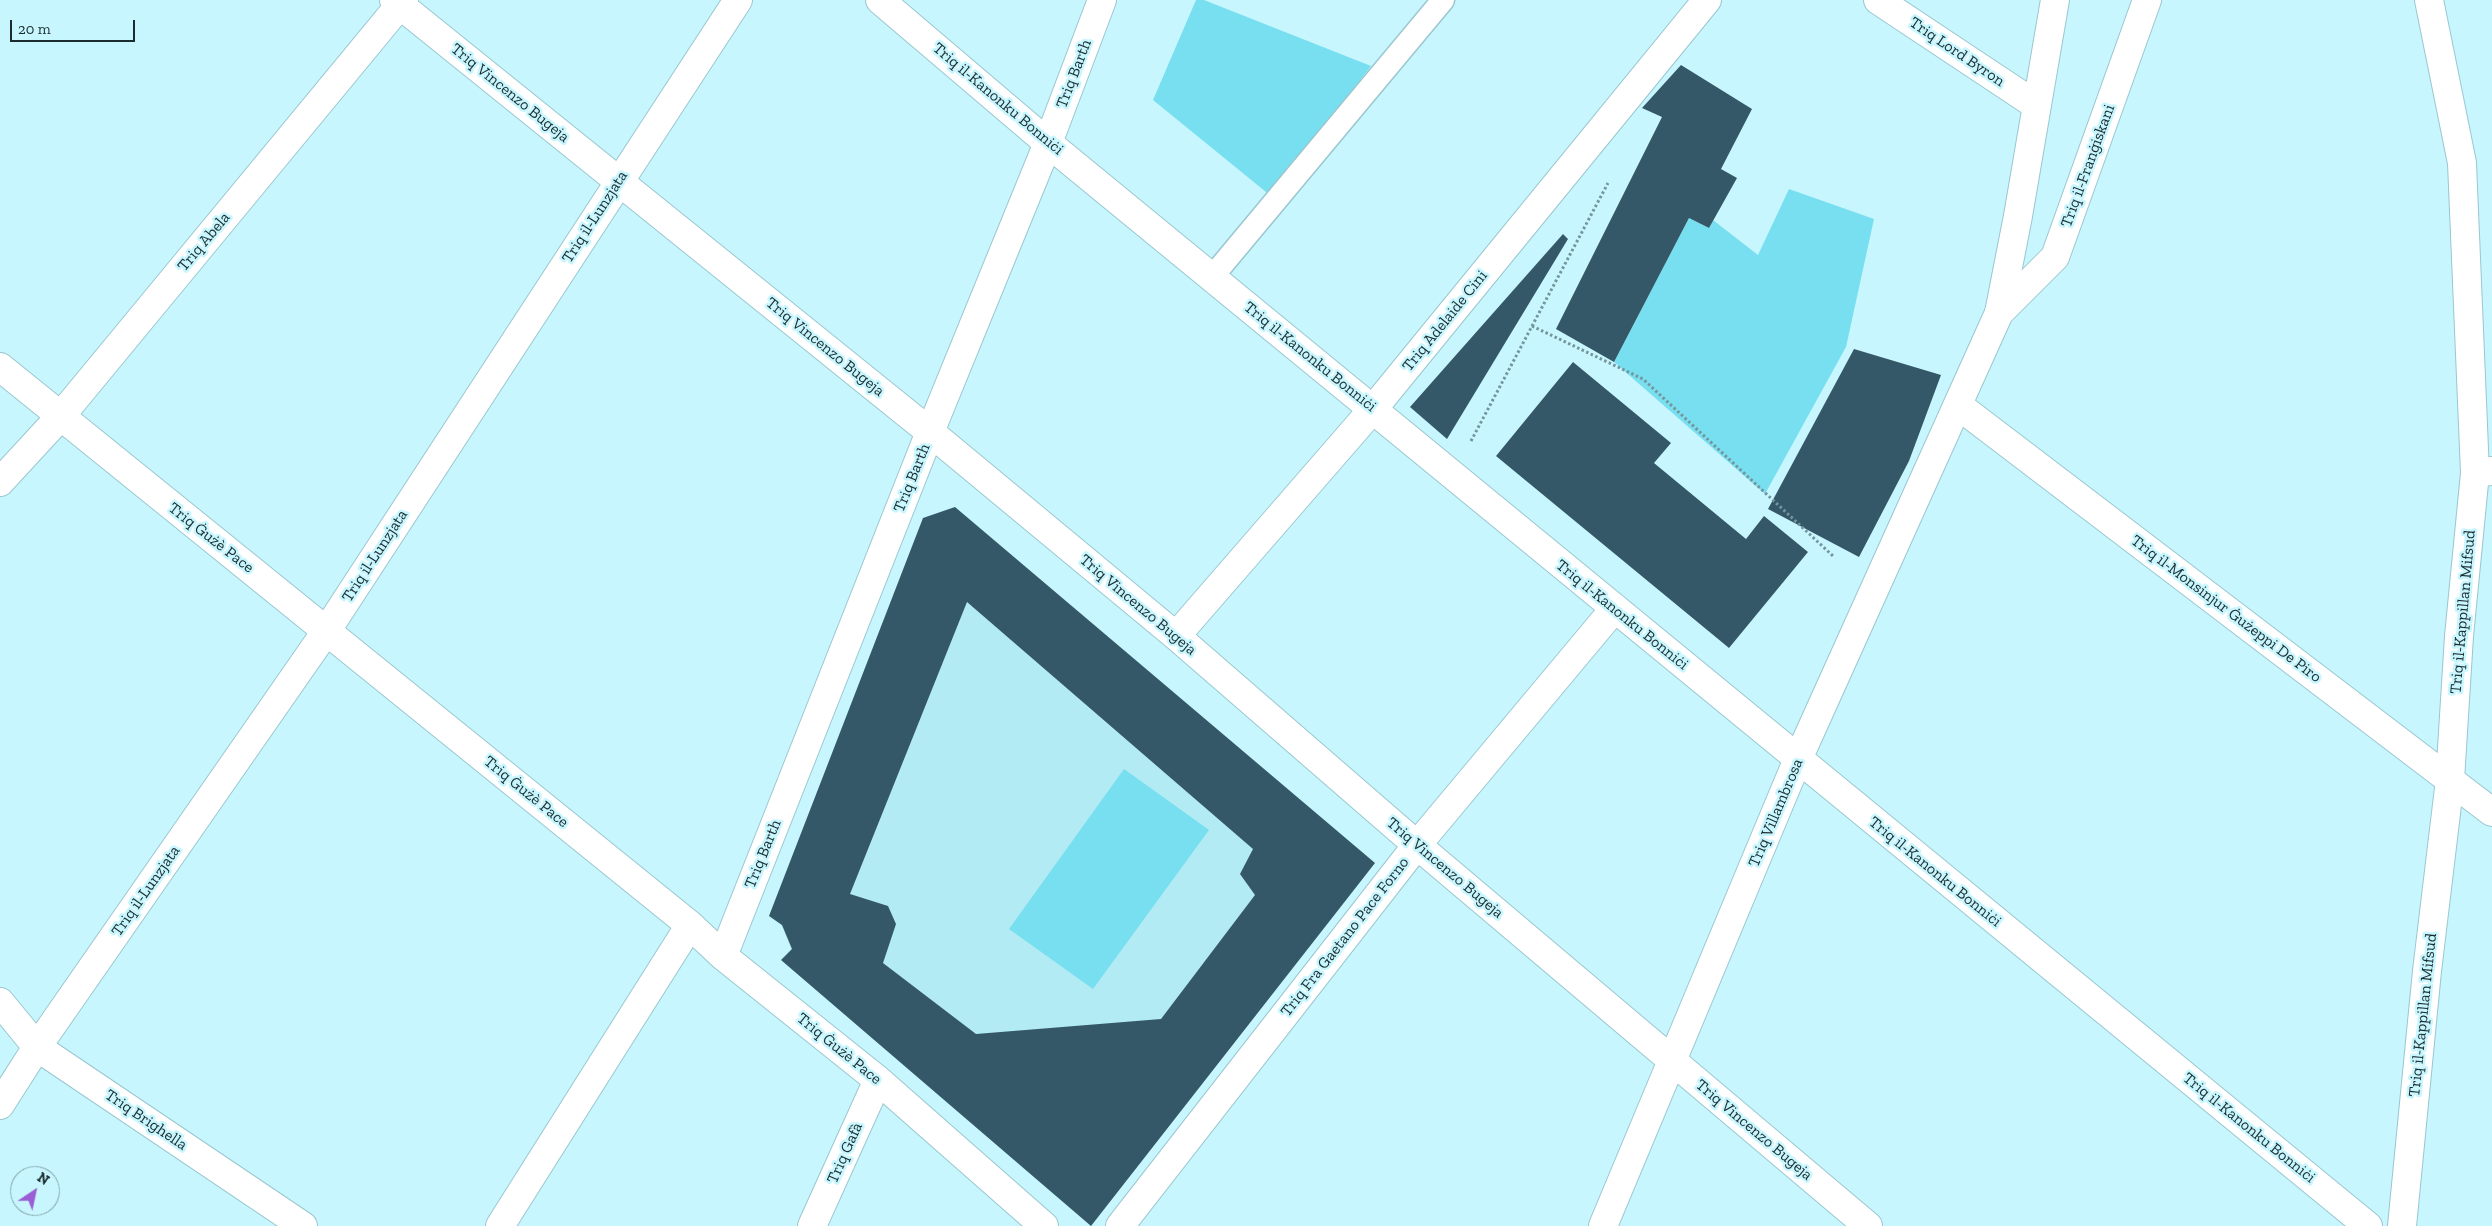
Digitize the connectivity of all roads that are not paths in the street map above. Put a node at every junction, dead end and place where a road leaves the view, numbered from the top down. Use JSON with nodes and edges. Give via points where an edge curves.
{"nodes":[{"id":1,"x":738,"y":0,"type":"edge"},
{"id":2,"x":880,"y":0,"type":"edge"},
{"id":3,"x":1102,"y":0,"type":"edge"},
{"id":4,"x":1443,"y":0,"type":"edge"},
{"id":5,"x":1707,"y":0,"type":"edge"},
{"id":6,"x":1878,"y":0,"type":"edge"},
{"id":7,"x":2055,"y":0,"type":"edge"},
{"id":8,"x":2147,"y":0,"type":"edge"},
{"id":9,"x":2429,"y":0,"type":"edge"},
{"id":10,"x":399,"y":2,"type":"edge"},
{"id":11,"x":2036,"y":105,"type":"junction"},
{"id":12,"x":1048,"y":142,"type":"junction"},
{"id":13,"x":619,"y":180,"type":"junction"},
{"id":14,"x":1212,"y":277,"type":"junction"},
{"id":15,"x":1999,"y":313,"type":"junction"},
{"id":16,"x":0,"y":368,"type":"edge"},
{"id":17,"x":1959,"y":406,"type":"junction"},
{"id":18,"x":1373,"y":410,"type":"junction"},
{"id":19,"x":59,"y":418,"type":"junction"},
{"id":20,"x":930,"y":432,"type":"junction"},
{"id":21,"x":2483,"y":472,"type":"edge"},
{"id":22,"x":0,"y":482,"type":"edge"},
{"id":23,"x":1614,"y":608,"type":"junction"},
{"id":24,"x":327,"y":630,"type":"junction"},
{"id":25,"x":1176,"y":636,"type":"junction"},
{"id":26,"x":1798,"y":759,"type":"junction"},
{"id":27,"x":2450,"y":780,"type":"junction"},
{"id":28,"x":2492,"y":812,"type":"edge"},
{"id":29,"x":1417,"y":845,"type":"junction"},
{"id":30,"x":690,"y":925,"type":"junction"},
{"id":31,"x":723,"y":956,"type":"junction"},
{"id":32,"x":0,"y":1002,"type":"edge"},
{"id":33,"x":37,"y":1047,"type":"junction"},
{"id":34,"x":1673,"y":1062,"type":"junction"},
{"id":35,"x":878,"y":1080,"type":"junction"},
{"id":36,"x":0,"y":1105,"type":"edge"},
{"id":37,"x":303,"y":1226,"type":"edge"},
{"id":38,"x":500,"y":1226,"type":"edge"},
{"id":39,"x":812,"y":1226,"type":"edge"},
{"id":40,"x":1044,"y":1226,"type":"edge"},
{"id":41,"x":1120,"y":1226,"type":"edge"},
{"id":42,"x":1603,"y":1226,"type":"edge"},
{"id":43,"x":1868,"y":1226,"type":"edge"},
{"id":44,"x":2368,"y":1226,"type":"edge"},
{"id":45,"x":2402,"y":1226,"type":"edge"}],
"edges":[{"from":1,"to":13,"type":"street","name":"Triq il-Lunzjata"},
{"from":2,"to":12,"type":"street","name":"Triq il-Kanonku Bonniċi"},
{"from":3,"to":12,"type":"street","name":"Triq Barth"},
{"from":4,"to":14,"type":"lane"},
{"from":5,"to":18,"type":"street","name":"Triq Adelaide Cini"},
{"from":6,"to":11,"type":"street","name":"Triq Lord Byron"},
{"from":7,"to":11,"type":"street","name":"Triq il-Franġiskani"},
{"from":8,"to":15,"type":"street","name":"Triq il-Franġiskani","via":[[2055,257]]},
{"from":9,"to":21,"type":"street","name":"Triq il-Kappillan Mifsud","via":[[2462,163]]},
{"from":10,"to":13,"type":"street","name":"Triq Vincenzo Bugeja"},
{"from":10,"to":19,"type":"street","name":"Triq Abela"},
{"from":11,"to":15,"type":"street","name":"Triq il-Franġiskani"},
{"from":12,"to":14,"type":"street","name":"Triq il-Kanonku Bonniċi"},
{"from":12,"to":20,"type":"street","name":"Triq Barth"},
{"from":13,"to":20,"type":"street","name":"Triq Vincenzo Bugeja"},
{"from":13,"to":24,"type":"street","name":"Triq il-Lunzjata"},
{"from":14,"to":18,"type":"street","name":"Triq il-Kanonku Bonniċi"},
{"from":15,"to":17,"type":"street","name":"Triq il-Franġiskani"},
{"from":16,"to":19,"type":"street","name":"Triq Ġużè Pace"},
{"from":17,"to":26,"type":"street","name":"Triq Villambrosa"},
{"from":17,"to":27,"type":"street","name":"Triq il-Monsinjur Ġużeppi De Piro"},
{"from":18,"to":23,"type":"street","name":"Triq il-Kanonku Bonniċi"},
{"from":18,"to":25,"type":"street","name":"Triq Adelaide Cini"},
{"from":19,"to":22,"type":"street","name":"Triq Abela"},
{"from":19,"to":24,"type":"street","name":"Triq Ġużè Pace"},
{"from":20,"to":25,"type":"street","name":"Triq Vincenzo Bugeja"},
{"from":20,"to":31,"type":"street","name":"Triq Barth"},
{"from":21,"to":27,"type":"street","name":"Triq il-Kappillan Mifsud","via":[[2459,636]]},
{"from":23,"to":26,"type":"street","name":"Triq il-Kanonku Bonniċi"},
{"from":23,"to":29,"type":"street","name":"Triq Fra Gaetano Pace Forno"},
{"from":24,"to":30,"type":"street","name":"Triq Ġużè Pace"},
{"from":24,"to":33,"type":"street","name":"Triq il-Lunzjata"},
{"from":25,"to":29,"type":"street","name":"Triq Vincenzo Bugeja"},
{"from":26,"to":34,"type":"street","name":"Triq Villambrosa"},
{"from":26,"to":44,"type":"street","name":"Triq il-Kanonku Bonniċi"},
{"from":27,"to":28,"type":"street","name":"Triq il-Monsinjur Ġużeppi De Piro"},
{"from":27,"to":45,"type":"street","name":"Triq il-Kappillan Mifsud"},
{"from":29,"to":34,"type":"street","name":"Triq Vincenzo Bugeja"},
{"from":29,"to":41,"type":"street","name":"Triq Fra Gaetano Pace Forno"},
{"from":30,"to":31,"type":"street","name":"Triq Ġużè Pace"},
{"from":30,"to":38,"type":"street"},
{"from":31,"to":35,"type":"street","name":"Triq Ġużè Pace"},
{"from":32,"to":33,"type":"street","name":"Triq Brighella"},
{"from":33,"to":36,"type":"street","name":"Triq il-Lunzjata"},
{"from":33,"to":37,"type":"street","name":"Triq Brighella"},
{"from":34,"to":42,"type":"street","name":"Triq Villambrosa"},
{"from":34,"to":43,"type":"street","name":"Triq Vincenzo Bugeja"},
{"from":35,"to":39,"type":"street","name":"Triq Gafà"},
{"from":35,"to":40,"type":"street","name":"Triq Ġużè Pace"}]}
